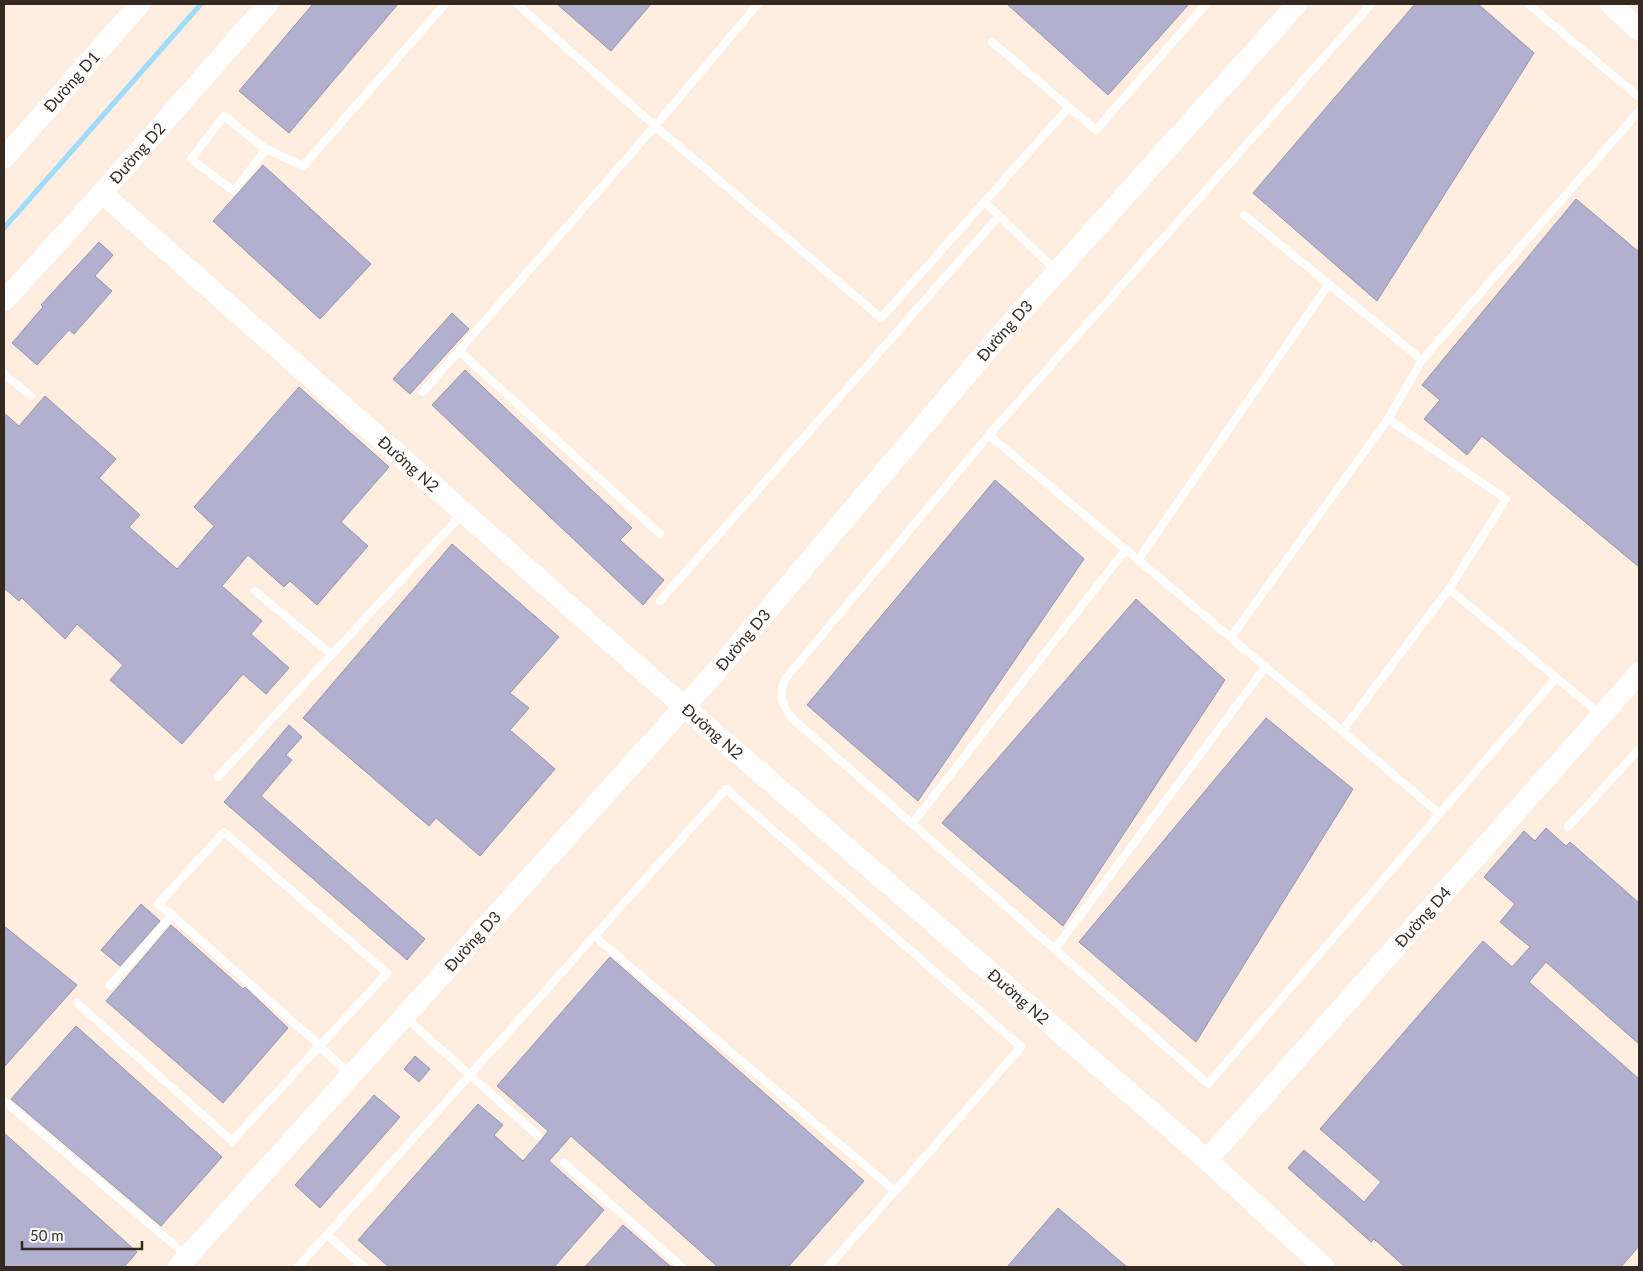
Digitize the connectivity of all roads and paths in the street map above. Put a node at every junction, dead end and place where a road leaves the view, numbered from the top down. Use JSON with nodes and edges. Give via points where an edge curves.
{"nodes":[{"id":1,"x":140,"y":4,"type":"edge"},
{"id":2,"x":268,"y":4,"type":"edge"},
{"id":3,"x":445,"y":4,"type":"edge"},
{"id":4,"x":518,"y":4,"type":"edge"},
{"id":5,"x":758,"y":4,"type":"edge"},
{"id":6,"x":1206,"y":4,"type":"edge"},
{"id":7,"x":1297,"y":4,"type":"edge"},
{"id":8,"x":1371,"y":4,"type":"edge"},
{"id":9,"x":1528,"y":4,"type":"edge"},
{"id":10,"x":1619,"y":9,"type":"edge"},
{"id":11,"x":1639,"y":30,"type":"edge"},
{"id":12,"x":992,"y":42,"type":"dead end"},
{"id":13,"x":1639,"y":97,"type":"edge"},
{"id":14,"x":1069,"y":107,"type":"junction"},
{"id":15,"x":1639,"y":111,"type":"edge"},
{"id":16,"x":655,"y":126,"type":"junction"},
{"id":17,"x":266,"y":148,"type":"junction"},
{"id":18,"x":4,"y":158,"type":"edge"},
{"id":19,"x":102,"y":193,"type":"junction"},
{"id":20,"x":985,"y":202,"type":"junction"},
{"id":21,"x":1244,"y":215,"type":"dead end"},
{"id":22,"x":1000,"y":216,"type":"junction"},
{"id":23,"x":1057,"y":271,"type":"junction"},
{"id":24,"x":1329,"y":284,"type":"junction"},
{"id":25,"x":4,"y":301,"type":"edge"},
{"id":26,"x":459,"y":351,"type":"junction"},
{"id":27,"x":1422,"y":360,"type":"junction"},
{"id":28,"x":4,"y":374,"type":"edge"},
{"id":29,"x":423,"y":392,"type":"dead end"},
{"id":30,"x":30,"y":396,"type":"dead end"},
{"id":31,"x":1388,"y":418,"type":"junction"},
{"id":32,"x":989,"y":434,"type":"junction"},
{"id":33,"x":463,"y":513,"type":"junction"},
{"id":34,"x":660,"y":534,"type":"dead end"},
{"id":35,"x":1126,"y":549,"type":"junction"},
{"id":36,"x":1138,"y":560,"type":"junction"},
{"id":37,"x":1449,"y":589,"type":"junction"},
{"id":38,"x":255,"y":591,"type":"dead end"},
{"id":39,"x":660,"y":601,"type":"dead end"},
{"id":40,"x":1231,"y":637,"type":"junction"},
{"id":41,"x":332,"y":655,"type":"junction"},
{"id":42,"x":1266,"y":666,"type":"junction"},
{"id":43,"x":1639,"y":673,"type":"edge"},
{"id":44,"x":1556,"y":678,"type":"junction"},
{"id":45,"x":685,"y":707,"type":"junction"},
{"id":46,"x":1602,"y":715,"type":"junction"},
{"id":47,"x":1342,"y":731,"type":"junction"},
{"id":48,"x":1639,"y":749,"type":"edge"},
{"id":49,"x":218,"y":777,"type":"dead end"},
{"id":50,"x":1440,"y":814,"type":"junction"},
{"id":51,"x":912,"y":824,"type":"junction"},
{"id":52,"x":1568,"y":827,"type":"dead end"},
{"id":53,"x":172,"y":915,"type":"junction"},
{"id":54,"x":594,"y":936,"type":"junction"},
{"id":55,"x":1055,"y":949,"type":"junction"},
{"id":56,"x":110,"y":986,"type":"dead end"},
{"id":57,"x":77,"y":1002,"type":"dead end"},
{"id":58,"x":405,"y":1017,"type":"junction"},
{"id":59,"x":319,"y":1045,"type":"junction"},
{"id":60,"x":468,"y":1075,"type":"junction"},
{"id":61,"x":352,"y":1077,"type":"junction"},
{"id":62,"x":4,"y":1101,"type":"edge"},
{"id":63,"x":538,"y":1136,"type":"dead end"},
{"id":64,"x":1207,"y":1160,"type":"junction"},
{"id":65,"x":564,"y":1163,"type":"dead end"},
{"id":66,"x":896,"y":1191,"type":"junction"},
{"id":67,"x":327,"y":1235,"type":"junction"},
{"id":68,"x":183,"y":1262,"type":"edge"},
{"id":69,"x":298,"y":1267,"type":"edge"},
{"id":70,"x":364,"y":1267,"type":"edge"},
{"id":71,"x":682,"y":1267,"type":"edge"},
{"id":72,"x":828,"y":1267,"type":"edge"},
{"id":73,"x":1324,"y":1267,"type":"edge"}],
"edges":[{"from":1,"to":18,"type":"street","name":"Đường D1"},
{"from":2,"to":19,"type":"street","name":"Đường D2"},
{"from":3,"to":17,"type":"lane","via":[[303,166]]},
{"from":4,"to":16,"type":"lane"},
{"from":5,"to":16,"type":"lane"},
{"from":6,"to":14,"type":"lane","via":[[1096,130]]},
{"from":7,"to":23,"type":"street","name":"Đường D3"},
{"from":8,"to":32,"type":"lane"},
{"from":9,"to":13,"type":"lane"},
{"from":10,"to":11,"type":"street"},
{"from":12,"to":14,"type":"lane"},
{"from":14,"to":20,"type":"lane"},
{"from":15,"to":27,"type":"lane"},
{"from":16,"to":20,"type":"lane","via":[[881,318]]},
{"from":16,"to":26,"type":"lane"},
{"from":17,"to":17,"type":"lane","via":[[234,191],[191,159],[224,116]]},
{"from":19,"to":25,"type":"street","name":"Đường D2"},
{"from":19,"to":33,"type":"street","name":"Đường N2"},
{"from":20,"to":22,"type":"lane"},
{"from":21,"to":24,"type":"lane"},
{"from":22,"to":23,"type":"lane"},
{"from":22,"to":39,"type":"lane"},
{"from":23,"to":45,"type":"street","name":"Đường D3"},
{"from":24,"to":27,"type":"lane"},
{"from":24,"to":36,"type":"lane"},
{"from":26,"to":29,"type":"lane"},
{"from":26,"to":34,"type":"lane"},
{"from":27,"to":31,"type":"lane"},
{"from":28,"to":30,"type":"lane"},
{"from":31,"to":37,"type":"lane","via":[[1506,499]]},
{"from":31,"to":40,"type":"lane"},
{"from":32,"to":35,"type":"lane"},
{"from":32,"to":51,"type":"lane","via":[[793,669],[781,688],[780,698],[793,719]]},
{"from":33,"to":41,"type":"lane"},
{"from":33,"to":45,"type":"street","name":"Đường N2"},
{"from":35,"to":36,"type":"lane"},
{"from":35,"to":51,"type":"lane"},
{"from":36,"to":40,"type":"lane"},
{"from":37,"to":44,"type":"lane"},
{"from":37,"to":47,"type":"lane"},
{"from":38,"to":41,"type":"lane"},
{"from":40,"to":42,"type":"lane"},
{"from":41,"to":49,"type":"lane"},
{"from":42,"to":47,"type":"lane"},
{"from":42,"to":55,"type":"lane"},
{"from":43,"to":46,"type":"street","name":"Đường D4"},
{"from":44,"to":46,"type":"lane"},
{"from":44,"to":50,"type":"lane"},
{"from":45,"to":58,"type":"street","name":"Đường D3"},
{"from":45,"to":64,"type":"street","name":"Đường N2"},
{"from":46,"to":64,"type":"street","name":"Đường D4"},
{"from":47,"to":50,"type":"lane"},
{"from":48,"to":52,"type":"lane"},
{"from":50,"to":55,"type":"lane","via":[[1208,1084]]},
{"from":51,"to":55,"type":"lane"},
{"from":53,"to":56,"type":"lane"},
{"from":53,"to":59,"type":"lane"},
{"from":53,"to":59,"type":"lane","via":[[158,904],[224,832],[387,973]]},
{"from":54,"to":60,"type":"lane"},
{"from":54,"to":66,"type":"lane"},
{"from":54,"to":66,"type":"lane","via":[[726,789],[1021,1046]]},
{"from":57,"to":59,"type":"lane","via":[[232,1141]]},
{"from":58,"to":60,"type":"lane"},
{"from":58,"to":61,"type":"street","name":"Đường D3"},
{"from":59,"to":61,"type":"lane"},
{"from":60,"to":63,"type":"lane"},
{"from":60,"to":67,"type":"lane"},
{"from":61,"to":68,"type":"street","name":"Đường D3"},
{"from":62,"to":68,"type":"lane"},
{"from":64,"to":73,"type":"street","name":"Đường N2"},
{"from":65,"to":71,"type":"lane"},
{"from":66,"to":72,"type":"lane"},
{"from":67,"to":69,"type":"lane"},
{"from":67,"to":70,"type":"lane"}]}
